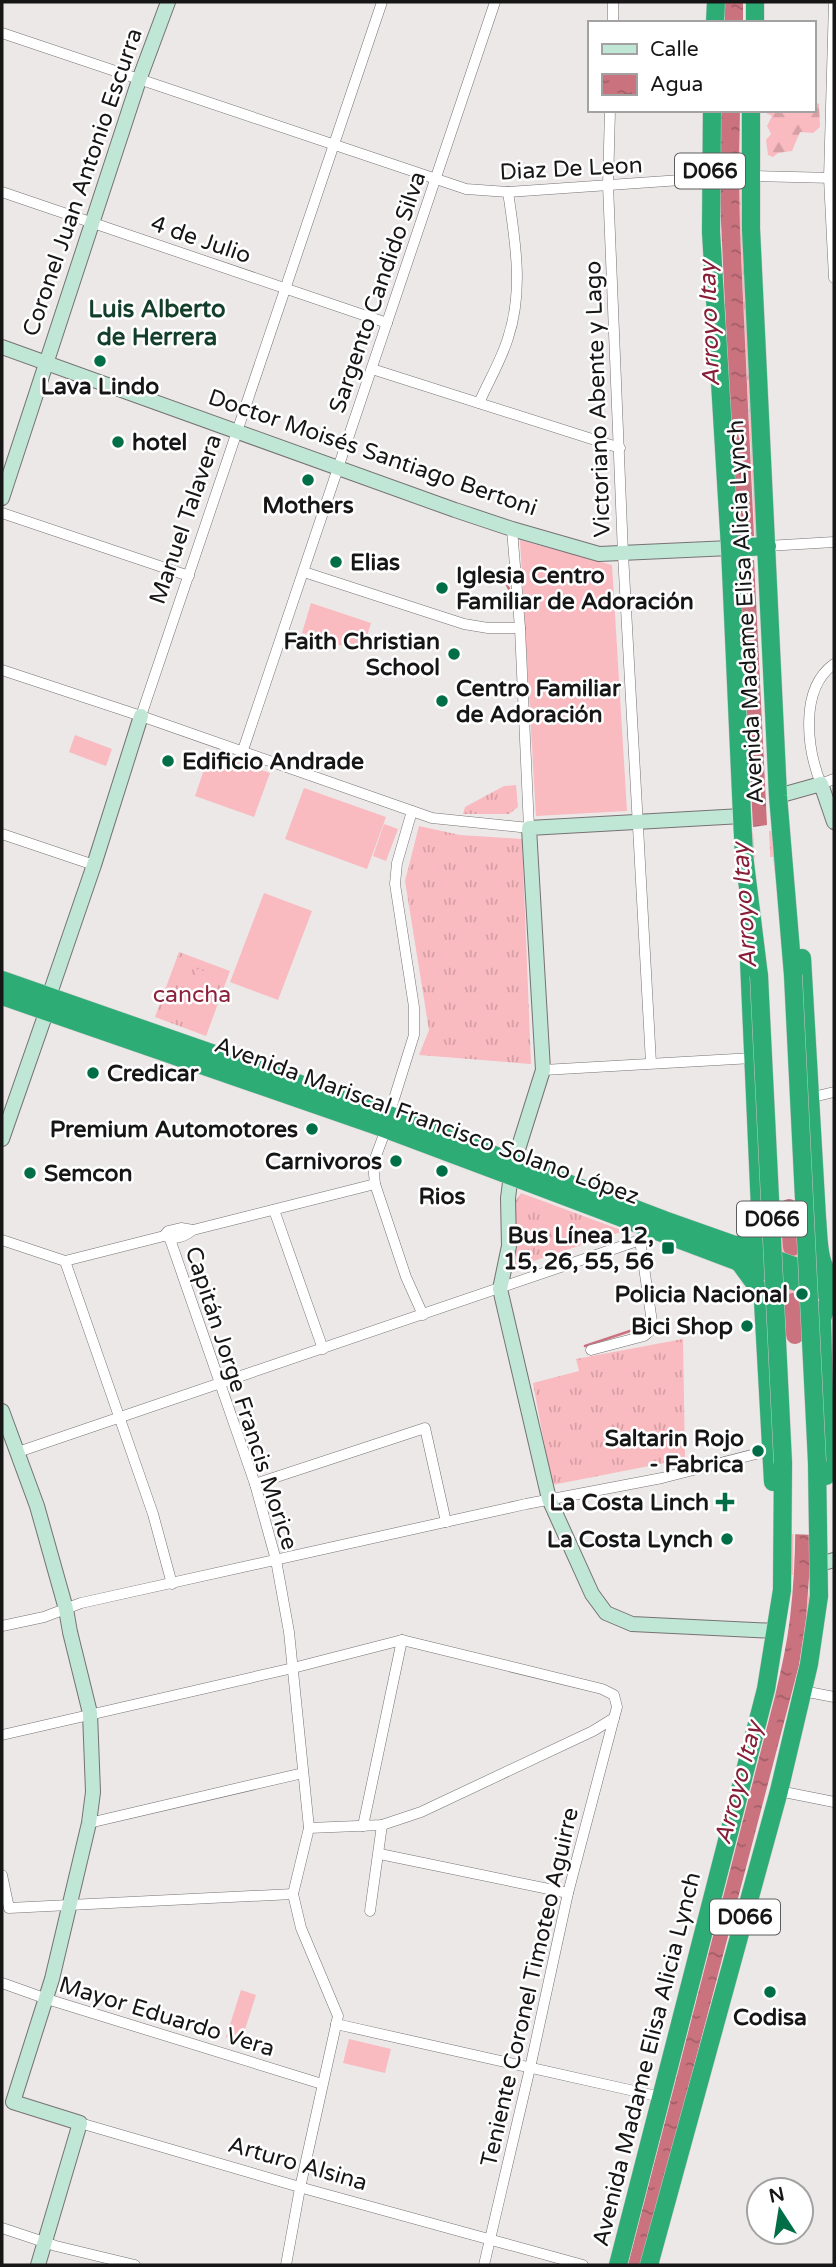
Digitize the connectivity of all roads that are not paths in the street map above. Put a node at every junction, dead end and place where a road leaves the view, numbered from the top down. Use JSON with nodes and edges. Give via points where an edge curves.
{"nodes":[{"id":1,"x":168,"y":2,"type":"edge"},
{"id":2,"x":382,"y":2,"type":"edge"},
{"id":3,"x":495,"y":2,"type":"edge"},
{"id":4,"x":613,"y":2,"type":"edge"},
{"id":5,"x":716,"y":2,"type":"edge"},
{"id":6,"x":755,"y":2,"type":"edge"},
{"id":7,"x":834,"y":2,"type":"edge"},
{"id":8,"x":613,"y":21,"type":"edge"},
{"id":9,"x":715,"y":21,"type":"edge"},
{"id":10,"x":755,"y":21,"type":"edge"},
{"id":11,"x":2,"y":33,"type":"edge"},
{"id":12,"x":139,"y":80,"type":"junction"},
{"id":13,"x":610,"y":112,"type":"edge"},
{"id":14,"x":712,"y":112,"type":"edge"},
{"id":15,"x":751,"y":112,"type":"edge"},
{"id":16,"x":334,"y":145,"type":"junction"},
{"id":17,"x":750,"y":176,"type":"junction"},
{"id":18,"x":710,"y":178,"type":"junction"},
{"id":19,"x":832,"y":178,"type":"edge"},
{"id":20,"x":435,"y":180,"type":"junction"},
{"id":21,"x":607,"y":185,"type":"junction"},
{"id":22,"x":2,"y":192,"type":"edge"},
{"id":23,"x":508,"y":192,"type":"junction"},
{"id":24,"x":92,"y":223,"type":"junction"},
{"id":25,"x":834,"y":278,"type":"edge"},
{"id":26,"x":285,"y":288,"type":"junction"},
{"id":27,"x":387,"y":323,"type":"junction"},
{"id":28,"x":2,"y":347,"type":"edge"},
{"id":29,"x":45,"y":362,"type":"junction"},
{"id":30,"x":372,"y":369,"type":"junction"},
{"id":31,"x":479,"y":404,"type":"junction"},
{"id":32,"x":239,"y":431,"type":"junction"},
{"id":33,"x":620,"y":448,"type":"junction"},
{"id":34,"x":337,"y":468,"type":"junction"},
{"id":35,"x":2,"y":498,"type":"edge"},
{"id":36,"x":2,"y":513,"type":"edge"},
{"id":37,"x":512,"y":529,"type":"junction"},
{"id":38,"x":834,"y":542,"type":"edge"},
{"id":39,"x":762,"y":546,"type":"junction"},
{"id":40,"x":733,"y":548,"type":"junction"},
{"id":41,"x":623,"y":554,"type":"junction"},
{"id":42,"x":304,"y":572,"type":"junction"},
{"id":43,"x":188,"y":576,"type":"junction"},
{"id":44,"x":520,"y":628,"type":"junction"},
{"id":45,"x":834,"y":664,"type":"edge"},
{"id":46,"x":2,"y":670,"type":"edge"},
{"id":47,"x":141,"y":716,"type":"junction"},
{"id":48,"x":242,"y":753,"type":"junction"},
{"id":49,"x":828,"y":781,"type":"edge"},
{"id":50,"x":778,"y":796,"type":"junction"},
{"id":51,"x":412,"y":810,"type":"junction"},
{"id":52,"x":742,"y":816,"type":"junction"},
{"id":53,"x":639,"y":822,"type":"junction"},
{"id":54,"x":834,"y":822,"type":"edge"},
{"id":55,"x":529,"y":828,"type":"junction"},
{"id":56,"x":2,"y":834,"type":"edge"},
{"id":57,"x":744,"y":855,"type":"junction"},
{"id":58,"x":94,"y":865,"type":"junction"},
{"id":59,"x":787,"y":894,"type":"junction"},
{"id":60,"x":2,"y":981,"type":"edge"},
{"id":61,"x":2,"y":996,"type":"edge"},
{"id":62,"x":48,"y":1003,"type":"junction"},
{"id":63,"x":753,"y":1058,"type":"junction"},
{"id":64,"x":651,"y":1063,"type":"junction"},
{"id":65,"x":543,"y":1070,"type":"junction"},
{"id":66,"x":834,"y":1092,"type":"edge"},
{"id":67,"x":809,"y":1098,"type":"junction"},
{"id":68,"x":388,"y":1122,"type":"junction"},
{"id":69,"x":2,"y":1139,"type":"edge"},
{"id":70,"x":513,"y":1169,"type":"junction"},
{"id":71,"x":375,"y":1184,"type":"junction"},
{"id":72,"x":274,"y":1210,"type":"junction"},
{"id":73,"x":647,"y":1235,"type":"junction"},
{"id":74,"x":167,"y":1237,"type":"junction"},
{"id":75,"x":2,"y":1240,"type":"edge"},
{"id":76,"x":738,"y":1254,"type":"junction"},
{"id":77,"x":65,"y":1261,"type":"junction"},
{"id":78,"x":798,"y":1275,"type":"junction"},
{"id":79,"x":834,"y":1279,"type":"edge"},
{"id":80,"x":500,"y":1289,"type":"junction"},
{"id":81,"x":834,"y":1298,"type":"edge"},
{"id":82,"x":423,"y":1315,"type":"junction"},
{"id":83,"x":323,"y":1349,"type":"junction"},
{"id":84,"x":591,"y":1350,"type":"dead end"},
{"id":85,"x":220,"y":1383,"type":"junction"},
{"id":86,"x":2,"y":1411,"type":"edge"},
{"id":87,"x":119,"y":1418,"type":"junction"},
{"id":88,"x":18,"y":1452,"type":"junction"},
{"id":89,"x":777,"y":1456,"type":"junction"},
{"id":90,"x":254,"y":1485,"type":"junction"},
{"id":91,"x":549,"y":1499,"type":"junction"},
{"id":92,"x":446,"y":1521,"type":"junction"},
{"id":93,"x":818,"y":1528,"type":"junction"},
{"id":94,"x":276,"y":1560,"type":"junction"},
{"id":95,"x":827,"y":1562,"type":"edge"},
{"id":96,"x":172,"y":1584,"type":"junction"},
{"id":97,"x":66,"y":1609,"type":"junction"},
{"id":98,"x":2,"y":1626,"type":"edge"},
{"id":99,"x":776,"y":1631,"type":"junction"},
{"id":100,"x":402,"y":1640,"type":"junction"},
{"id":101,"x":293,"y":1668,"type":"junction"},
{"id":102,"x":803,"y":1691,"type":"junction"},
{"id":103,"x":834,"y":1697,"type":"edge"},
{"id":104,"x":90,"y":1713,"type":"junction"},
{"id":105,"x":614,"y":1718,"type":"junction"},
{"id":106,"x":2,"y":1735,"type":"edge"},
{"id":107,"x":303,"y":1773,"type":"junction"},
{"id":108,"x":779,"y":1791,"type":"junction"},
{"id":109,"x":834,"y":1802,"type":"edge"},
{"id":110,"x":89,"y":1823,"type":"junction"},
{"id":111,"x":382,"y":1825,"type":"junction"},
{"id":112,"x":363,"y":1826,"type":"junction"},
{"id":113,"x":309,"y":1828,"type":"junction"},
{"id":114,"x":380,"y":1854,"type":"junction"},
{"id":115,"x":2,"y":1874,"type":"edge"},
{"id":116,"x":568,"y":1892,"type":"junction"},
{"id":117,"x":293,"y":1894,"type":"junction"},
{"id":118,"x":70,"y":1906,"type":"junction"},
{"id":119,"x":370,"y":1911,"type":"dead end"},
{"id":120,"x":2,"y":1983,"type":"edge"},
{"id":121,"x":47,"y":1999,"type":"junction"},
{"id":122,"x":336,"y":2024,"type":"junction"},
{"id":123,"x":530,"y":2067,"type":"junction"},
{"id":124,"x":323,"y":2084,"type":"junction"},
{"id":125,"x":661,"y":2097,"type":"junction"},
{"id":126,"x":7,"y":2100,"type":"edge"},
{"id":127,"x":80,"y":2123,"type":"junction"},
{"id":128,"x":300,"y":2188,"type":"junction"},
{"id":129,"x":2,"y":2228,"type":"edge"},
{"id":130,"x":490,"y":2241,"type":"junction"},
{"id":131,"x":44,"y":2243,"type":"junction"},
{"id":132,"x":38,"y":2265,"type":"edge"},
{"id":133,"x":135,"y":2265,"type":"edge"},
{"id":134,"x":286,"y":2265,"type":"edge"},
{"id":135,"x":484,"y":2265,"type":"edge"},
{"id":136,"x":583,"y":2265,"type":"edge"},
{"id":137,"x":618,"y":2265,"type":"edge"},
{"id":138,"x":649,"y":2265,"type":"edge"}],
"edges":[{"from":1,"to":12,"type":"street","name":"Coronel Juan Antonio Escurra"},
{"from":2,"to":16,"type":"street","name":"Manuel Talavera"},
{"from":3,"to":20,"type":"street","name":"Sargento Candido Silva"},
{"from":4,"to":8,"type":"street"},
{"from":5,"to":9,"type":"highway"},
{"from":6,"to":10,"type":"highway"},
{"from":7,"to":19,"type":"street"},
{"from":11,"to":12,"type":"street","name":"Diaz De Leon"},
{"from":12,"to":16,"type":"street","name":"Diaz De Leon"},
{"from":12,"to":24,"type":"street","name":"Coronel Juan Antonio Escurra"},
{"from":13,"to":21,"type":"street","name":"Victoriano Abente y Lago"},
{"from":14,"to":18,"type":"highway","name":"Avenida Madame Elisa Alicia Lynch","number":"D066"},
{"from":15,"to":17,"type":"highway","name":"Avenida Madame Elisa Alicia Lynch","number":"D066"},
{"from":16,"to":20,"type":"street","name":"Diaz De Leon"},
{"from":16,"to":26,"type":"street","name":"Manuel Talavera"},
{"from":17,"to":19,"type":"street"},
{"from":17,"to":39,"type":"highway","name":"Avenida Madame Elisa Alicia Lynch","number":"D066"},
{"from":18,"to":21,"type":"street","name":"Diaz De Leon"},
{"from":18,"to":40,"type":"highway","name":"Avenida Madame Elisa Alicia Lynch","number":"D066"},
{"from":19,"to":25,"type":"street"},
{"from":20,"to":23,"type":"street","name":"Diaz De Leon","via":[[466,189]]},
{"from":20,"to":27,"type":"street","name":"Sargento Candido Silva"},
{"from":21,"to":23,"type":"street","name":"Diaz De Leon"},
{"from":21,"to":33,"type":"street","name":"Victoriano Abente y Lago"},
{"from":22,"to":24,"type":"street","name":"4 de Julio"},
{"from":23,"to":31,"type":"street","via":[[518,259],[515,304],[508,338]]},
{"from":24,"to":26,"type":"street","name":"4 de Julio"},
{"from":24,"to":29,"type":"street","name":"Coronel Juan Antonio Escurra"},
{"from":26,"to":27,"type":"street","name":"4 de Julio"},
{"from":26,"to":32,"type":"street","name":"Manuel Talavera"},
{"from":27,"to":30,"type":"street","name":"Sargento Candido Silva"},
{"from":28,"to":29,"type":"street","name":"Doctor Moisés Santiago Bertoni"},
{"from":29,"to":32,"type":"street","name":"Doctor Moisés Santiago Bertoni"},
{"from":29,"to":35,"type":"street","name":"Coronel Juan Antonio Escurra"},
{"from":30,"to":31,"type":"street"},
{"from":30,"to":34,"type":"street","name":"Sargento Candido Silva"},
{"from":31,"to":33,"type":"street"},
{"from":32,"to":34,"type":"street","name":"Doctor Moisés Santiago Bertoni"},
{"from":32,"to":43,"type":"street","name":"Manuel Talavera"},
{"from":33,"to":41,"type":"street","name":"Victoriano Abente y Lago"},
{"from":34,"to":37,"type":"street","name":"Doctor Moisés Santiago Bertoni"},
{"from":34,"to":42,"type":"street","name":"Sargento Candido Silva"},
{"from":36,"to":43,"type":"street"},
{"from":37,"to":41,"type":"street","name":"Doctor Moisés Santiago Bertoni","via":[[599,554]]},
{"from":37,"to":44,"type":"street"},
{"from":38,"to":39,"type":"street"},
{"from":39,"to":40,"type":"highway"},
{"from":39,"to":50,"type":"highway","name":"Avenida Madame Elisa Alicia Lynch","number":"D066"},
{"from":40,"to":41,"type":"street","name":"Doctor Moisés Santiago Bertoni"},
{"from":40,"to":52,"type":"highway","name":"Avenida Madame Elisa Alicia Lynch","number":"D066"},
{"from":41,"to":53,"type":"street","name":"Victoriano Abente y Lago"},
{"from":42,"to":44,"type":"street","via":[[464,624]]},
{"from":42,"to":48,"type":"street","name":"Sargento Candido Silva"},
{"from":43,"to":47,"type":"street","name":"Manuel Talavera"},
{"from":44,"to":55,"type":"street"},
{"from":45,"to":49,"type":"street","via":[[818,681],[809,723],[814,765]]},
{"from":46,"to":47,"type":"street"},
{"from":47,"to":48,"type":"street"},
{"from":47,"to":58,"type":"street","name":"Manuel Talavera"},
{"from":48,"to":51,"type":"street"},
{"from":49,"to":50,"type":"street"},
{"from":49,"to":54,"type":"street"},
{"from":50,"to":59,"type":"highway","name":"Avenida Madame Elisa Alicia Lynch","number":"D066"},
{"from":51,"to":55,"type":"street","via":[[456,822]]},
{"from":51,"to":68,"type":"street","via":[[395,884],[414,1035]]},
{"from":52,"to":53,"type":"street"},
{"from":52,"to":57,"type":"highway","name":"Avenida Madame Elisa Alicia Lynch","number":"D066"},
{"from":53,"to":55,"type":"street"},
{"from":53,"to":64,"type":"street","name":"Victoriano Abente y Lago"},
{"from":55,"to":65,"type":"street"},
{"from":56,"to":58,"type":"street"},
{"from":57,"to":63,"type":"highway"},
{"from":57,"to":89,"type":"highway","name":"Avenida Madame Elisa Alicia Lynch","number":"D066","bridge":true,"via":[[759,976]]},
{"from":58,"to":62,"type":"street","name":"Manuel Talavera"},
{"from":59,"to":67,"type":"highway","via":[[802,956]]},
{"from":59,"to":93,"type":"highway","name":"Avenida Madame Elisa Alicia Lynch","number":"D066","bridge":true},
{"from":60,"to":62,"type":"highway","name":"Avenida Mariscal Francisco Solano López"},
{"from":61,"to":62,"type":"highway","name":"Avenida Mariscal Francisco Solano López"},
{"from":62,"to":68,"type":"highway","name":"Avenida Mariscal Francisco Solano López"},
{"from":62,"to":69,"type":"street","name":"Manuel Talavera"},
{"from":63,"to":64,"type":"street"},
{"from":63,"to":76,"type":"highway","via":[[761,1231],[755,1243]]},
{"from":64,"to":65,"type":"street"},
{"from":65,"to":70,"type":"street"},
{"from":66,"to":67,"type":"street"},
{"from":67,"to":79,"type":"highway","via":[[822,1260]]},
{"from":68,"to":70,"type":"highway","name":"Avenida Mariscal Francisco Solano López"},
{"from":68,"to":71,"type":"street","via":[[373,1164]]},
{"from":70,"to":73,"type":"highway","name":"Avenida Mariscal Francisco Solano López"},
{"from":70,"to":76,"type":"highway","name":"Avenida Mariscal Francisco Solano López","via":[[664,1220]]},
{"from":70,"to":80,"type":"street","via":[[509,1246]]},
{"from":71,"to":72,"type":"street"},
{"from":71,"to":82,"type":"street"},
{"from":72,"to":74,"type":"street","via":[[193,1230],[168,1231]]},
{"from":72,"to":83,"type":"street"},
{"from":73,"to":76,"type":"highway","name":"Avenida Mariscal Francisco Solano López"},
{"from":73,"to":80,"type":"street"},
{"from":73,"to":84,"type":"street","via":[[650,1330],[644,1336]]},
{"from":74,"to":77,"type":"street"},
{"from":74,"to":85,"type":"street","name":"Capitán Jorge Francis Morice"},
{"from":75,"to":77,"type":"street"},
{"from":76,"to":78,"type":"highway","name":"Avenida Mariscal Francisco Solano López"},
{"from":76,"to":89,"type":"highway","via":[[763,1301]]},
{"from":77,"to":87,"type":"street"},
{"from":78,"to":79,"type":"highway","name":"Avenida Mariscal Francisco Solano López"},
{"from":78,"to":81,"type":"highway","name":"Avenida Mariscal Francisco Solano López"},
{"from":80,"to":82,"type":"street"},
{"from":80,"to":91,"type":"street"},
{"from":81,"to":93,"type":"highway","via":[[824,1308],[822,1319],[826,1475]]},
{"from":82,"to":83,"type":"street"},
{"from":83,"to":85,"type":"street"},
{"from":85,"to":87,"type":"street"},
{"from":85,"to":90,"type":"street","name":"Capitán Jorge Francis Morice"},
{"from":86,"to":88,"type":"street"},
{"from":87,"to":88,"type":"street"},
{"from":87,"to":96,"type":"street"},
{"from":88,"to":97,"type":"street"},
{"from":89,"to":91,"type":"street"},
{"from":89,"to":99,"type":"highway","name":"Avenida Madame Elisa Alicia Lynch","number":"D066","via":[[784,1529]]},
{"from":90,"to":92,"type":"street","via":[[425,1428]]},
{"from":90,"to":94,"type":"street","name":"Capitán Jorge Francis Morice"},
{"from":91,"to":92,"type":"street"},
{"from":91,"to":99,"type":"street","via":[[592,1594],[613,1618],[632,1624]]},
{"from":92,"to":94,"type":"street"},
{"from":93,"to":95,"type":"highway","name":"Avenida Madame Elisa Alicia Lynch","number":"D066"},
{"from":94,"to":96,"type":"street"},
{"from":94,"to":101,"type":"street","name":"Capitán Jorge Francis Morice"},
{"from":95,"to":102,"type":"highway","name":"Avenida Madame Elisa Alicia Lynch","number":"D066"},
{"from":96,"to":97,"type":"street"},
{"from":97,"to":98,"type":"street"},
{"from":97,"to":104,"type":"street"},
{"from":99,"to":125,"type":"highway","name":"Avenida Madame Elisa Alicia Lynch","number":"D066","via":[[760,1716]]},
{"from":100,"to":101,"type":"street"},
{"from":100,"to":105,"type":"street","via":[[609,1691],[616,1700]]},
{"from":100,"to":112,"type":"street"},
{"from":101,"to":104,"type":"street"},
{"from":101,"to":107,"type":"street","name":"Capitán Jorge Francis Morice"},
{"from":102,"to":103,"type":"street"},
{"from":102,"to":108,"type":"highway","name":"Avenida Madame Elisa Alicia Lynch","number":"D066"},
{"from":104,"to":106,"type":"street"},
{"from":104,"to":110,"type":"street","via":[[93,1792]]},
{"from":105,"to":111,"type":"street","via":[[421,1812]]},
{"from":105,"to":116,"type":"street","name":"Teniente Coronel Timoteo Aguirre"},
{"from":107,"to":110,"type":"street"},
{"from":107,"to":113,"type":"street","name":"Capitán Jorge Francis Morice"},
{"from":108,"to":109,"type":"street"},
{"from":108,"to":138,"type":"highway","name":"Avenida Madame Elisa Alicia Lynch","number":"D066"},
{"from":110,"to":118,"type":"street"},
{"from":111,"to":112,"type":"street"},
{"from":111,"to":114,"type":"street"},
{"from":112,"to":113,"type":"street"},
{"from":113,"to":117,"type":"street","name":"Capitán Jorge Francis Morice"},
{"from":114,"to":116,"type":"street"},
{"from":114,"to":119,"type":"street"},
{"from":115,"to":118,"type":"street","via":[[9,1908]]},
{"from":116,"to":123,"type":"street","name":"Teniente Coronel Timoteo Aguirre"},
{"from":117,"to":118,"type":"street"},
{"from":117,"to":122,"type":"street","name":"Capitán Jorge Francis Morice","via":[[301,1928],[338,2016]]},
{"from":118,"to":121,"type":"street"},
{"from":120,"to":121,"type":"street","name":"Mayor Eduardo Vera"},
{"from":121,"to":124,"type":"street","name":"Mayor Eduardo Vera"},
{"from":121,"to":126,"type":"street"},
{"from":122,"to":123,"type":"street"},
{"from":122,"to":124,"type":"street","name":"Capitán Jorge Francis Morice"},
{"from":123,"to":125,"type":"street"},
{"from":123,"to":130,"type":"street","name":"Teniente Coronel Timoteo Aguirre"},
{"from":124,"to":128,"type":"street","name":"Capitán Jorge Francis Morice"},
{"from":125,"to":137,"type":"highway","name":"Avenida Madame Elisa Alicia Lynch","number":"D066"},
{"from":126,"to":127,"type":"street","name":"Arturo Alsina"},
{"from":127,"to":128,"type":"street","name":"Arturo Alsina"},
{"from":127,"to":131,"type":"street"},
{"from":128,"to":130,"type":"street","name":"Arturo Alsina"},
{"from":128,"to":134,"type":"street","name":"Capitán Jorge Francis Morice"},
{"from":129,"to":131,"type":"street"},
{"from":130,"to":135,"type":"street","name":"Teniente Coronel Timoteo Aguirre"},
{"from":130,"to":136,"type":"street","name":"Arturo Alsina"},
{"from":131,"to":132,"type":"street"},
{"from":131,"to":133,"type":"street"}]}
